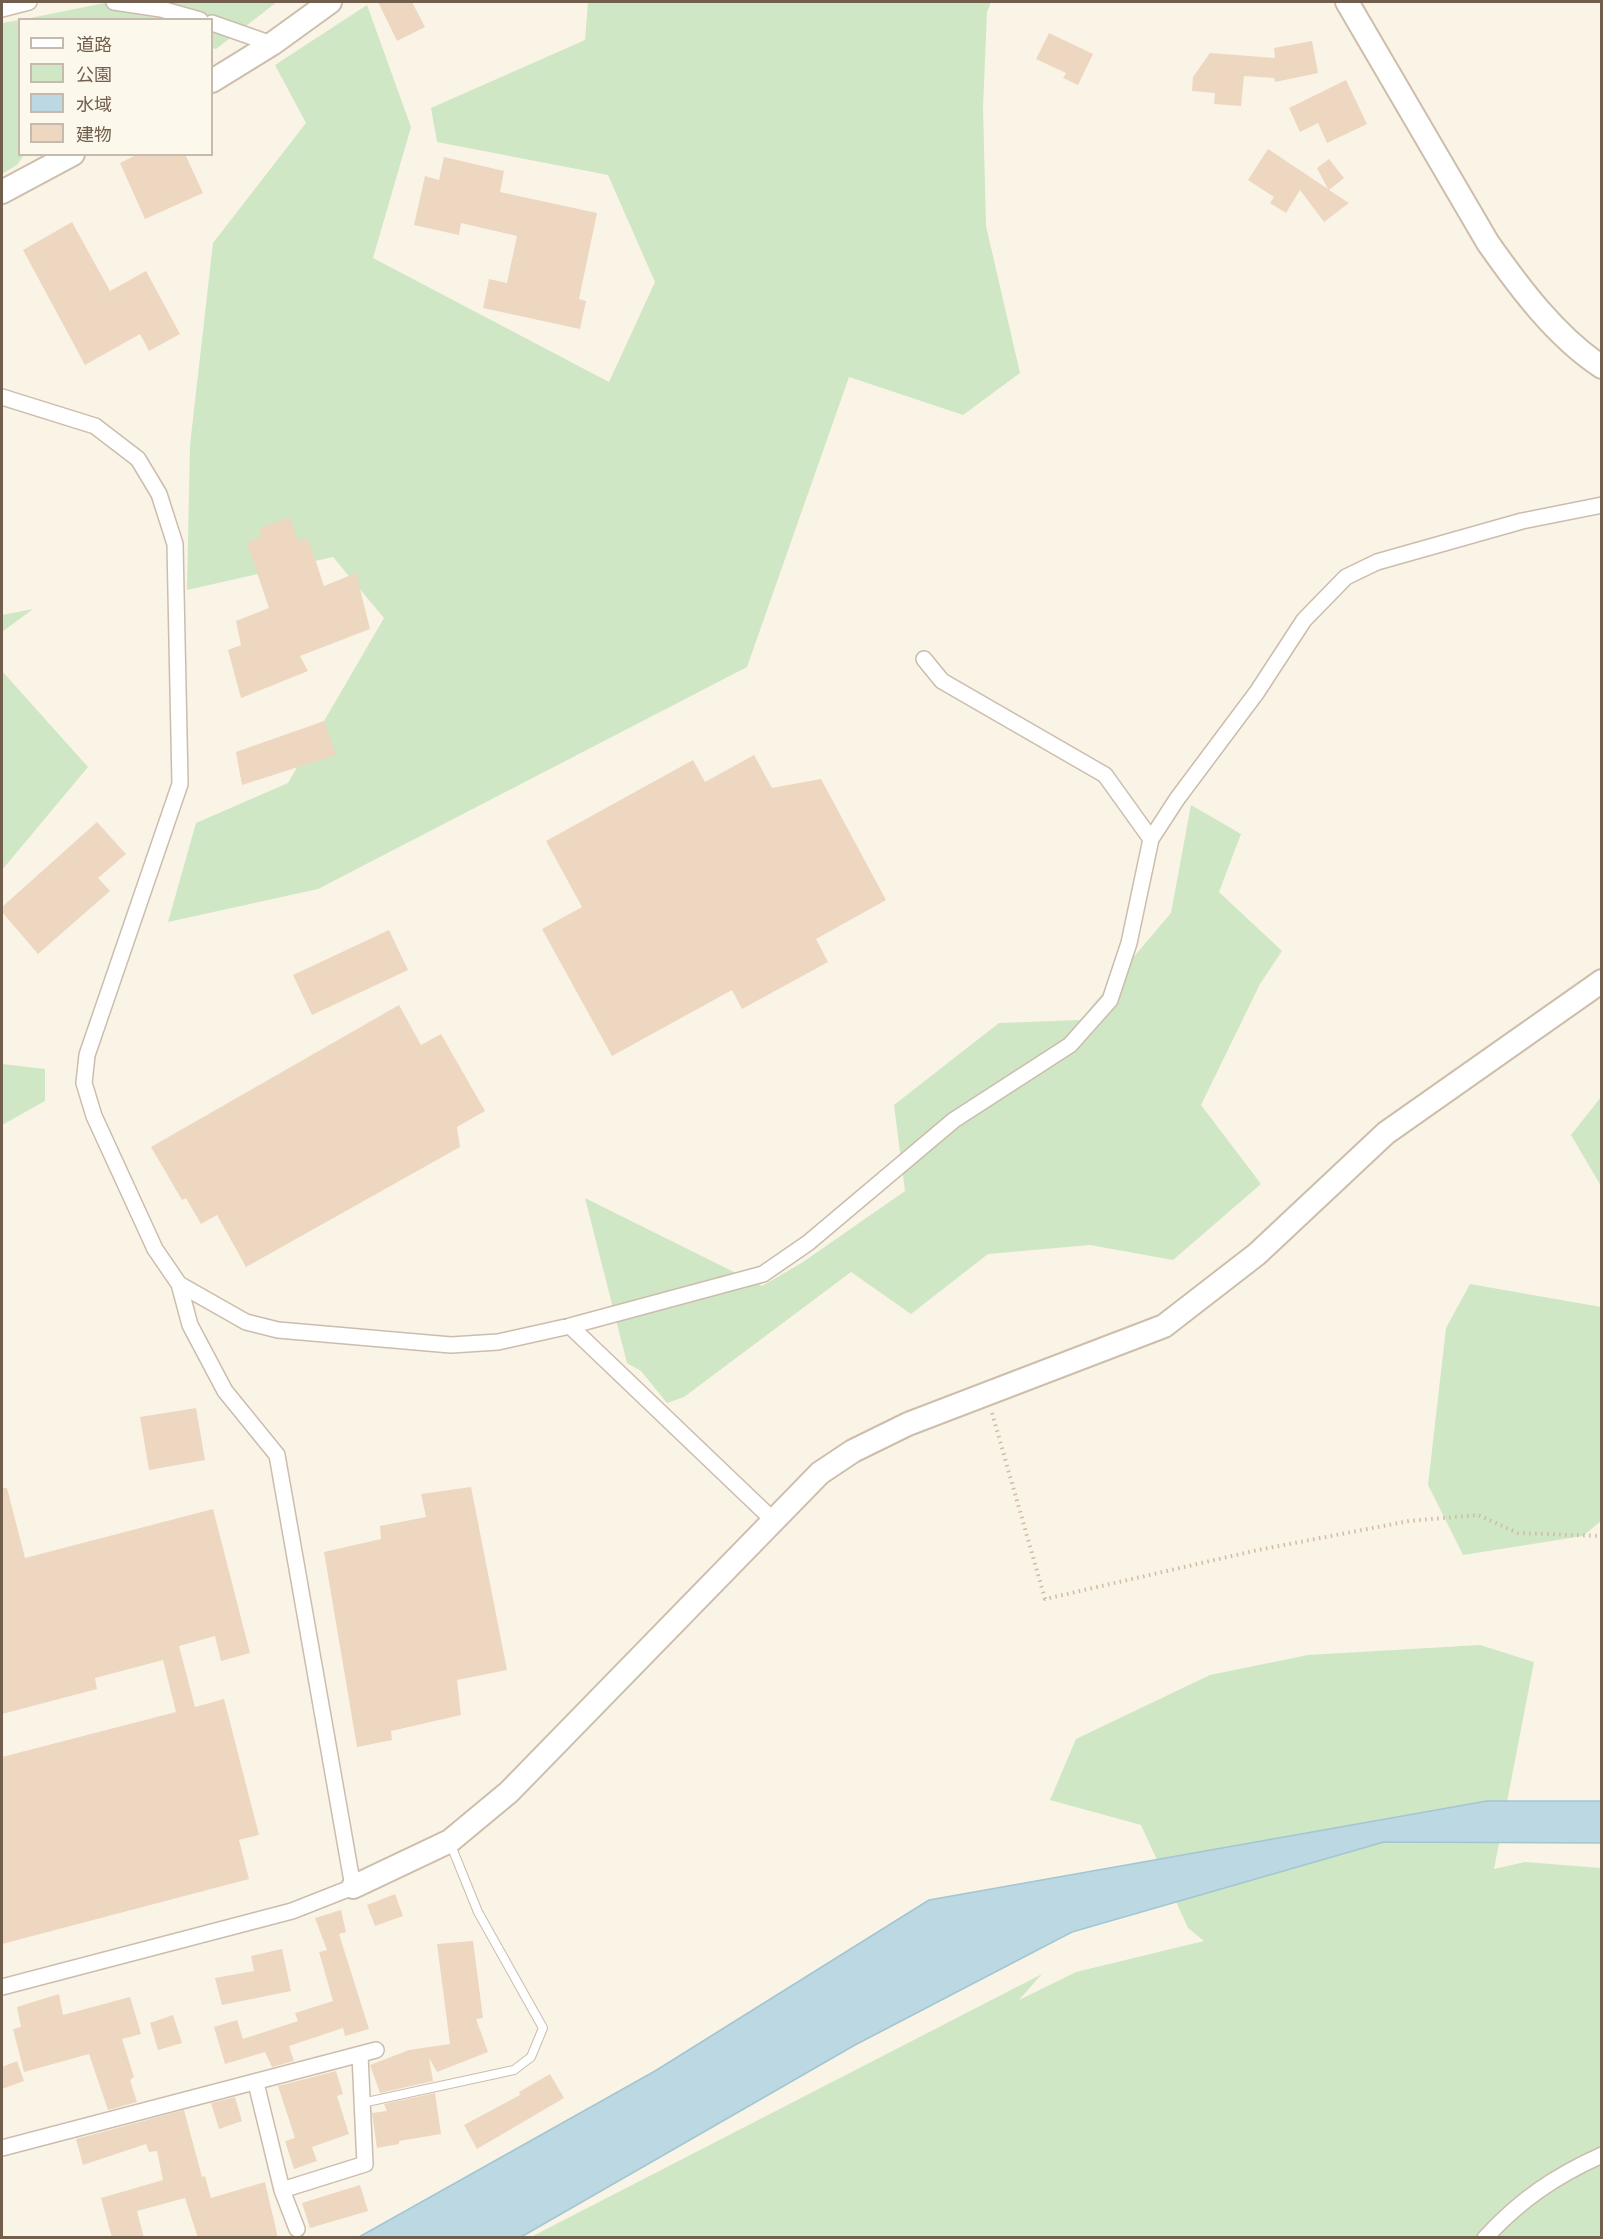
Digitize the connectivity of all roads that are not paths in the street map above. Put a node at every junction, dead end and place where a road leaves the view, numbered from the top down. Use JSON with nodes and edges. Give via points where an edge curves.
{"nodes":[{"id":1,"x":29,"y":2,"type":"edge"},
{"id":2,"x":114,"y":2,"type":"edge"},
{"id":3,"x":330,"y":2,"type":"edge"},
{"id":4,"x":1347,"y":2,"type":"edge"},
{"id":5,"x":2,"y":9,"type":"edge"},
{"id":6,"x":193,"y":18,"type":"edge"},
{"id":7,"x":213,"y":23,"type":"edge"},
{"id":8,"x":272,"y":45,"type":"junction"},
{"id":9,"x":213,"y":80,"type":"edge"},
{"id":10,"x":69,"y":156,"type":"edge"},
{"id":11,"x":2,"y":192,"type":"edge"},
{"id":12,"x":1602,"y":366,"type":"edge"},
{"id":13,"x":2,"y":397,"type":"edge"},
{"id":14,"x":1602,"y":505,"type":"edge"},
{"id":15,"x":924,"y":659,"type":"dead end"},
{"id":16,"x":1150,"y":839,"type":"junction"},
{"id":17,"x":1602,"y":981,"type":"edge"},
{"id":18,"x":179,"y":1284,"type":"junction"},
{"id":19,"x":570,"y":1326,"type":"junction"},
{"id":20,"x":772,"y":1520,"type":"junction"},
{"id":21,"x":450,"y":1841,"type":"junction"},
{"id":22,"x":353,"y":1887,"type":"junction"},
{"id":23,"x":2,"y":1987,"type":"edge"},
{"id":24,"x":376,"y":2050,"type":"dead end"},
{"id":25,"x":360,"y":2055,"type":"junction"},
{"id":26,"x":256,"y":2083,"type":"junction"},
{"id":27,"x":362,"y":2103,"type":"junction"},
{"id":28,"x":2,"y":2148,"type":"edge"},
{"id":29,"x":1602,"y":2155,"type":"edge"},
{"id":30,"x":282,"y":2190,"type":"junction"},
{"id":31,"x":297,"y":2229,"type":"dead end"},
{"id":32,"x":1485,"y":2238,"type":"edge"}],
"edges":[{"from":1,"to":5,"type":"street"},
{"from":2,"to":6,"type":"street"},
{"from":3,"to":8,"type":"street"},
{"from":4,"to":12,"type":"street","via":[[1511,276],[1555,327]]},
{"from":7,"to":8,"type":"street"},
{"from":8,"to":9,"type":"street"},
{"from":10,"to":11,"type":"street"},
{"from":13,"to":18,"type":"street","via":[[95,426],[138,459],[159,494],[175,544],[180,784],[87,1055],[84,1083],[94,1116],[155,1249]]},
{"from":14,"to":16,"type":"street","via":[[1522,521],[1377,562],[1346,577],[1304,620]]},
{"from":15,"to":16,"type":"street","via":[[942,681],[1106,775]]},
{"from":16,"to":19,"type":"street","via":[[1129,943],[1110,1000],[1070,1045],[954,1120],[808,1243],[763,1274]]},
{"from":17,"to":20,"type":"street","via":[[1386,1133],[1257,1254],[1164,1326],[908,1424],[820,1473]]},
{"from":18,"to":19,"type":"street","via":[[246,1322],[278,1330],[451,1345],[498,1342]]},
{"from":18,"to":22,"type":"street","via":[[190,1325],[225,1392],[277,1455]]},
{"from":19,"to":20,"type":"street"},
{"from":20,"to":21,"type":"street","via":[[508,1792]]},
{"from":21,"to":22,"type":"street"},
{"from":21,"to":27,"type":"lane","via":[[478,1912],[543,2028],[531,2057],[514,2070]]},
{"from":22,"to":23,"type":"street","via":[[292,1911]]},
{"from":24,"to":25,"type":"street"},
{"from":25,"to":26,"type":"street"},
{"from":25,"to":27,"type":"street"},
{"from":26,"to":28,"type":"street"},
{"from":26,"to":30,"type":"street"},
{"from":27,"to":30,"type":"street","via":[[365,2164]]},
{"from":29,"to":32,"type":"street","via":[[1561,2173],[1509,2212]]},
{"from":30,"to":31,"type":"street"}]}
